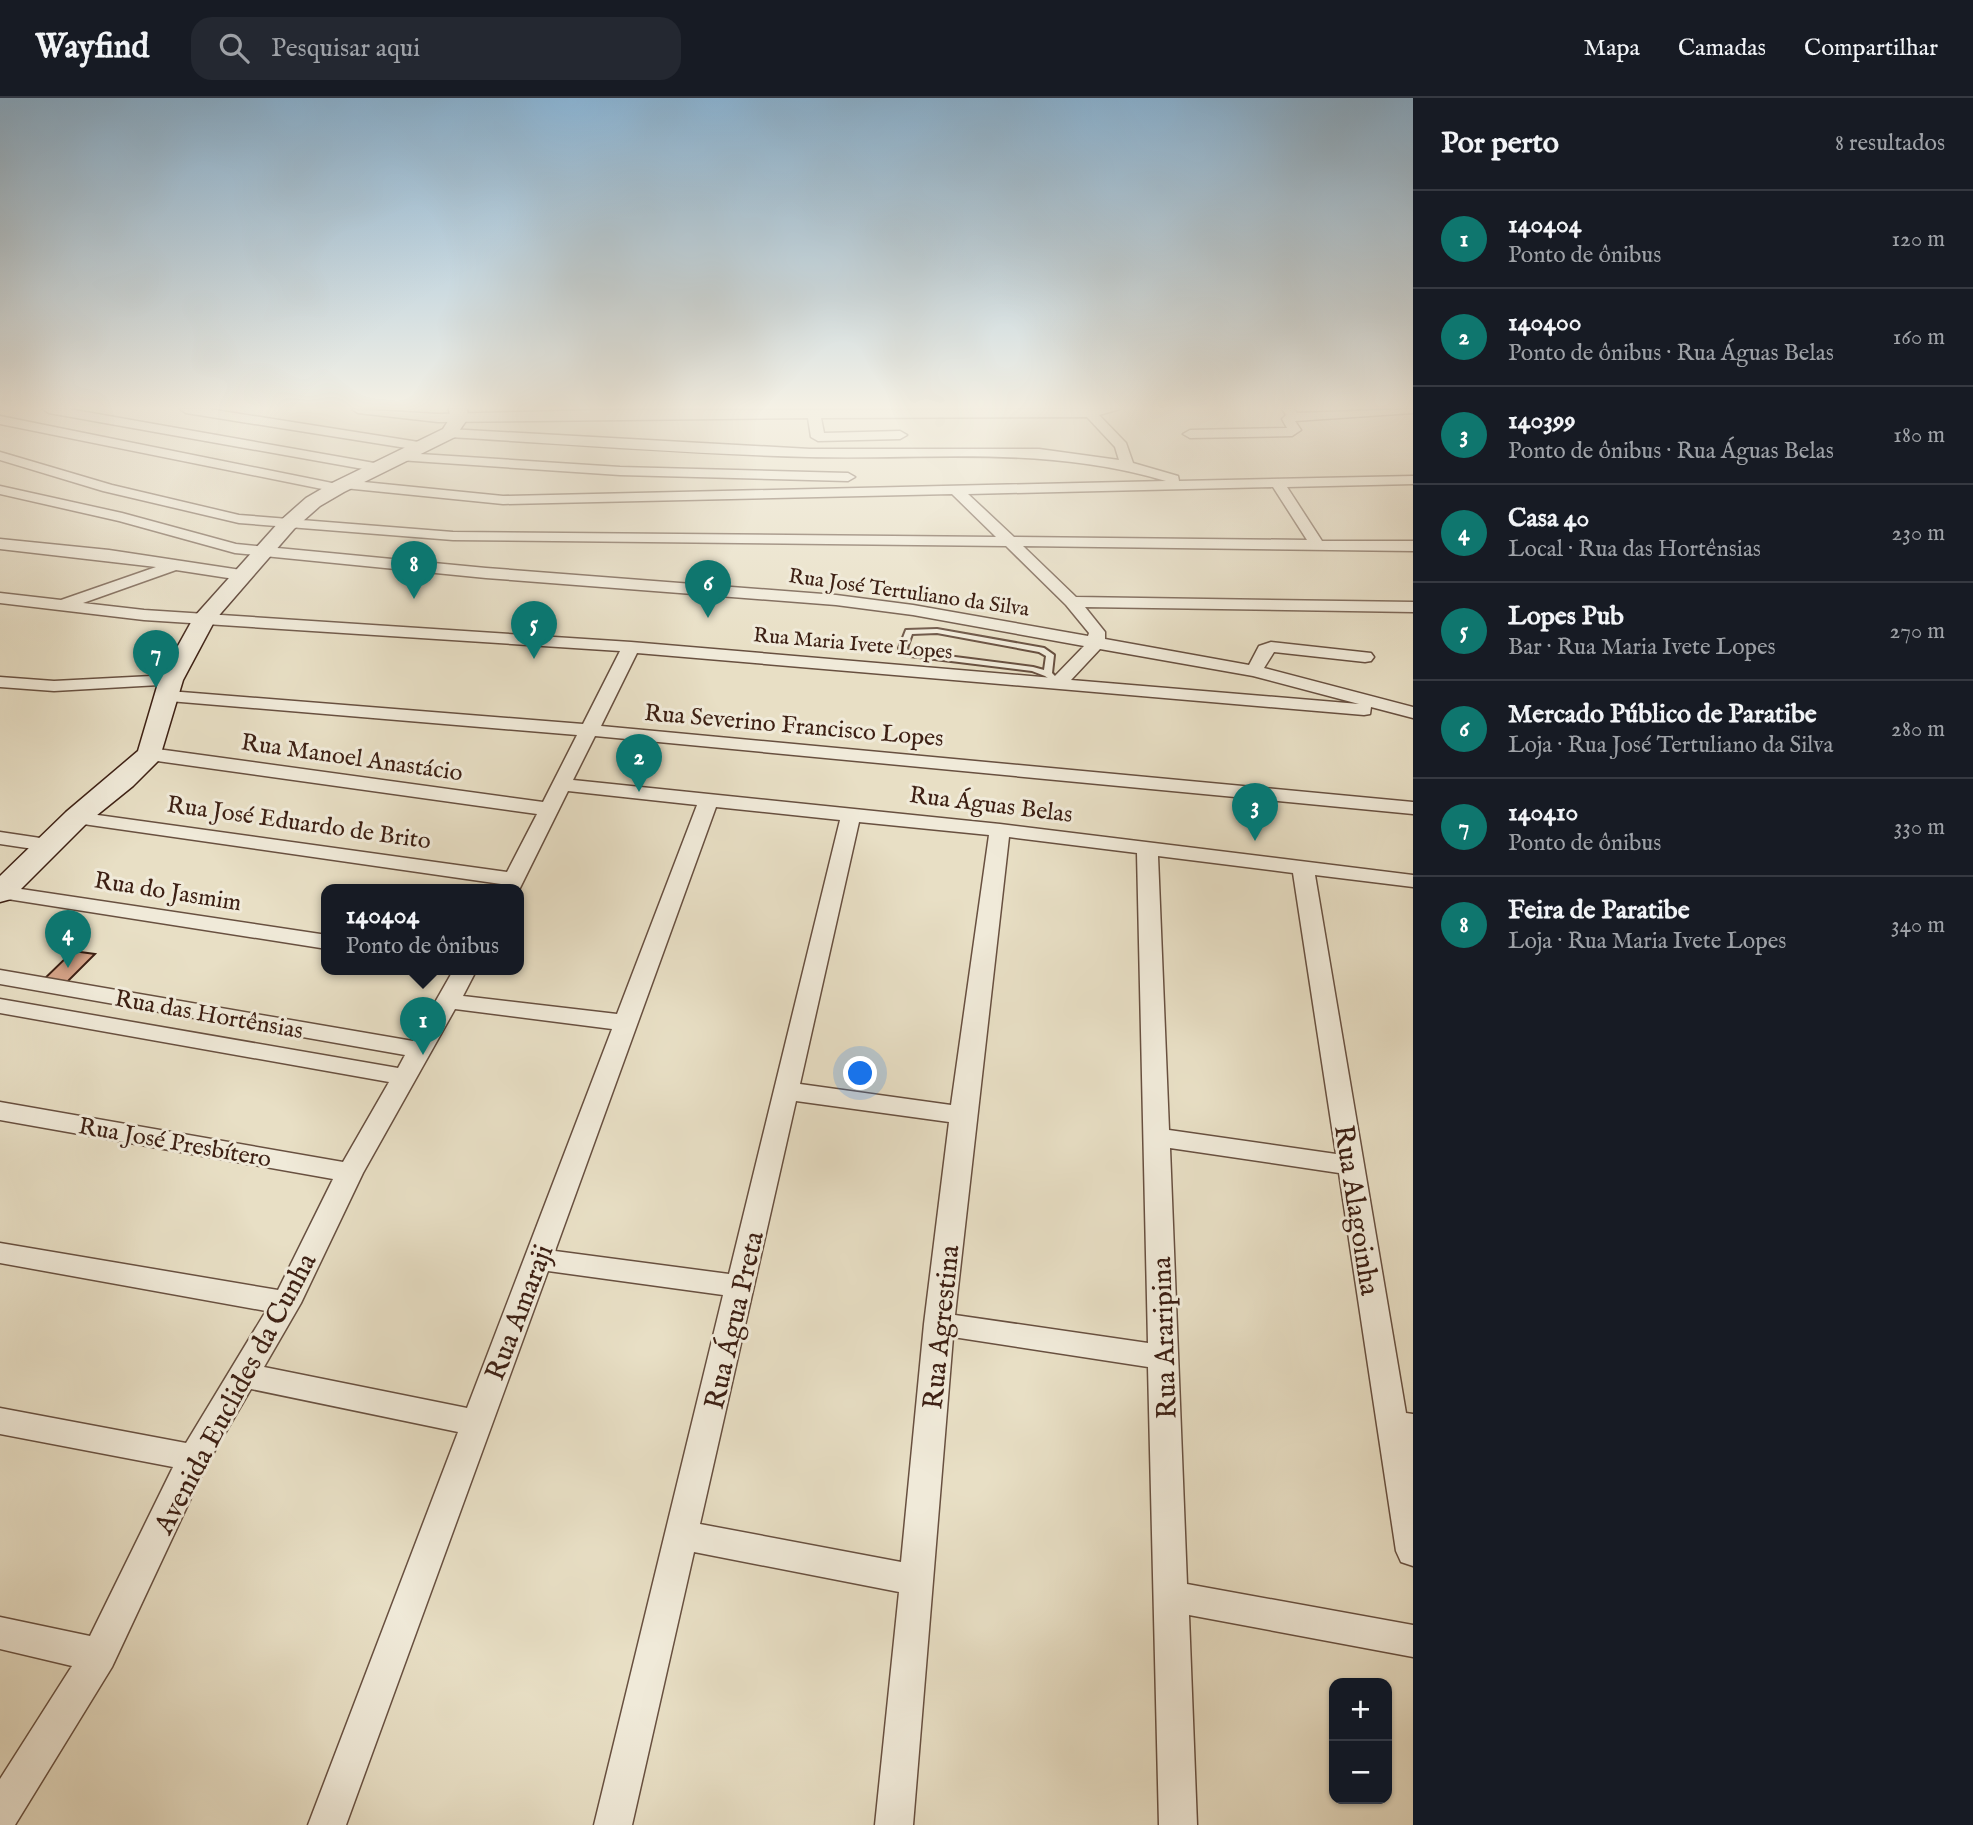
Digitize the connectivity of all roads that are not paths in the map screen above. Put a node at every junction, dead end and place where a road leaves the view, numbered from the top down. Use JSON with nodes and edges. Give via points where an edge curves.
{"nodes":[{"id":1,"x":0,"y":490,"type":"edge"},
{"id":2,"x":115,"y":490,"type":"edge"},
{"id":3,"x":334,"y":490,"type":"edge"},
{"id":4,"x":382,"y":490,"type":"edge"},
{"id":5,"x":696,"y":490,"type":"edge"},
{"id":6,"x":956,"y":490,"type":"joint"},
{"id":7,"x":972,"y":490,"type":"edge"},
{"id":8,"x":1281,"y":490,"type":"edge"},
{"id":9,"x":287,"y":525,"type":"junction"},
{"id":10,"x":1009,"y":542,"type":"junction"},
{"id":11,"x":0,"y":544,"type":"edge"},
{"id":12,"x":1317,"y":545,"type":"junction"},
{"id":13,"x":1413,"y":546,"type":"edge"},
{"id":14,"x":266,"y":549,"type":"junction"},
{"id":15,"x":173,"y":566,"type":"junction"},
{"id":16,"x":241,"y":575,"type":"junction"},
{"id":17,"x":0,"y":598,"type":"edge"},
{"id":18,"x":1072,"y":602,"type":"junction"},
{"id":19,"x":59,"y":606,"type":"junction"},
{"id":20,"x":1413,"y":607,"type":"edge"},
{"id":21,"x":205,"y":617,"type":"junction"},
{"id":22,"x":1096,"y":643,"type":"junction"},
{"id":23,"x":631,"y":647,"type":"junction"},
{"id":24,"x":1365,"y":657,"type":"dead end"},
{"id":25,"x":1254,"y":671,"type":"junction"},
{"id":26,"x":1053,"y":678,"type":"junction"},
{"id":27,"x":0,"y":682,"type":"edge"},
{"id":28,"x":170,"y":688,"type":"junction"},
{"id":29,"x":1413,"y":713,"type":"edge"},
{"id":30,"x":586,"y":732,"type":"junction"},
{"id":31,"x":150,"y":754,"type":"junction"},
{"id":32,"x":562,"y":785,"type":"junction"},
{"id":33,"x":709,"y":800,"type":"junction"},
{"id":34,"x":1413,"y":808,"type":"edge"},
{"id":35,"x":547,"y":809,"type":"junction"},
{"id":36,"x":850,"y":814,"type":"junction"},
{"id":37,"x":76,"y":818,"type":"junction"},
{"id":38,"x":999,"y":830,"type":"junction"},
{"id":39,"x":0,"y":838,"type":"edge"},
{"id":40,"x":47,"y":845,"type":"junction"},
{"id":41,"x":1147,"y":850,"type":"junction"},
{"id":42,"x":1303,"y":869,"type":"junction"},
{"id":43,"x":1413,"y":881,"type":"edge"},
{"id":44,"x":512,"y":884,"type":"edge"},
{"id":45,"x":0,"y":892,"type":"edge"},
{"id":46,"x":321,"y":941,"type":"edge"},
{"id":47,"x":462,"y":975,"type":"edge"},
{"id":48,"x":0,"y":978,"type":"edge"},
{"id":49,"x":446,"y":1001,"type":"junction"},
{"id":50,"x":0,"y":1006,"type":"edge"},
{"id":51,"x":627,"y":1023,"type":"junction"},
{"id":52,"x":411,"y":1064,"type":"junction"},
{"id":53,"x":786,"y":1091,"type":"junction"},
{"id":54,"x":0,"y":1111,"type":"edge"},
{"id":55,"x":962,"y":1115,"type":"junction"},
{"id":56,"x":1156,"y":1137,"type":"junction"},
{"id":57,"x":1351,"y":1165,"type":"junction"},
{"id":58,"x":350,"y":1173,"type":"junction"},
{"id":59,"x":0,"y":1254,"type":"edge"},
{"id":60,"x":538,"y":1259,"type":"junction"},
{"id":61,"x":740,"y":1286,"type":"junction"},
{"id":62,"x":286,"y":1303,"type":"junction"},
{"id":63,"x":939,"y":1324,"type":"junction"},
{"id":64,"x":1164,"y":1357,"type":"junction"},
{"id":65,"x":244,"y":1375,"type":"junction"},
{"id":66,"x":0,"y":1421,"type":"edge"},
{"id":67,"x":477,"y":1423,"type":"junction"},
{"id":68,"x":1402,"y":1425,"type":"edge"},
{"id":69,"x":194,"y":1458,"type":"junction"},
{"id":70,"x":682,"y":1535,"type":"junction"},
{"id":71,"x":1413,"y":1551,"type":"edge"},
{"id":72,"x":916,"y":1580,"type":"junction"},
{"id":73,"x":1169,"y":1596,"type":"junction"},
{"id":74,"x":0,"y":1633,"type":"edge"},
{"id":75,"x":1413,"y":1641,"type":"edge"},
{"id":76,"x":99,"y":1655,"type":"junction"},
{"id":77,"x":0,"y":1814,"type":"edge"},
{"id":78,"x":327,"y":1825,"type":"edge"},
{"id":79,"x":613,"y":1825,"type":"edge"},
{"id":80,"x":894,"y":1825,"type":"edge"},
{"id":81,"x":1178,"y":1825,"type":"edge"}],
"edges":[{"from":1,"to":14,"type":"street","name":"Rua José Tertuliano da Silva","via":[[139,521],[212,544]]},
{"from":2,"to":9,"type":"street","via":[[229,517]]},
{"from":3,"to":9,"type":"main road"},
{"from":4,"to":5,"type":"street","via":[[492,499]]},
{"from":6,"to":7,"type":"street"},
{"from":6,"to":10,"type":"street"},
{"from":8,"to":12,"type":"street"},
{"from":9,"to":10,"type":"street","via":[[499,538]]},
{"from":9,"to":14,"type":"main road"},
{"from":10,"to":12,"type":"street"},
{"from":10,"to":18,"type":"street"},
{"from":11,"to":15,"type":"street"},
{"from":12,"to":13,"type":"street"},
{"from":14,"to":16,"type":"main road"},
{"from":14,"to":22,"type":"street","name":"Rua José Tertuliano da Silva","via":[[486,573],[836,600]]},
{"from":15,"to":16,"type":"street"},
{"from":15,"to":19,"type":"street"},
{"from":16,"to":21,"type":"main road"},
{"from":17,"to":19,"type":"street","name":"Rua Maria Ivete Lopes"},
{"from":18,"to":20,"type":"street"},
{"from":18,"to":22,"type":"street","via":[[1097,632]]},
{"from":19,"to":21,"type":"street","name":"Rua Maria Ivete Lopes"},
{"from":21,"to":23,"type":"street","name":"Rua Maria Ivete Lopes"},
{"from":21,"to":28,"type":"main road"},
{"from":22,"to":25,"type":"street","name":"Rua José Tertuliano da Silva"},
{"from":22,"to":26,"type":"street"},
{"from":23,"to":26,"type":"street","name":"Rua Maria Ivete Lopes"},
{"from":23,"to":30,"type":"street"},
{"from":24,"to":25,"type":"street","via":[[1270,647]]},
{"from":25,"to":29,"type":"street","name":"Rua José Tertuliano da Silva"},
{"from":26,"to":26,"type":"lane","via":[[923,657],[905,653],[903,648],[909,632],[937,631],[1041,650],[1050,655]]},
{"from":26,"to":29,"type":"street","name":"Rua Maria Ivete Lopes"},
{"from":27,"to":28,"type":"street","name":"Rua Severino Francisco Lopes"},
{"from":28,"to":30,"type":"street","name":"Rua Severino Francisco Lopes"},
{"from":28,"to":31,"type":"main road"},
{"from":30,"to":32,"type":"street"},
{"from":30,"to":34,"type":"street","name":"Rua Severino Francisco Lopes","via":[[781,746]]},
{"from":31,"to":35,"type":"street","name":"Rua Manoel Anastácio"},
{"from":31,"to":37,"type":"main road"},
{"from":32,"to":33,"type":"street","name":"Rua Águas Belas"},
{"from":32,"to":35,"type":"street"},
{"from":33,"to":36,"type":"street","name":"Rua Águas Belas"},
{"from":33,"to":51,"type":"street","name":"Rua Amaraji"},
{"from":35,"to":44,"type":"street"},
{"from":36,"to":38,"type":"street","name":"Rua Águas Belas"},
{"from":36,"to":53,"type":"street","name":"Rua Água Preta"},
{"from":37,"to":40,"type":"main road"},
{"from":37,"to":44,"type":"street","name":"Rua José Eduardo de Brito"},
{"from":38,"to":41,"type":"street","name":"Rua Águas Belas"},
{"from":38,"to":55,"type":"street","name":"Rua Agrestina"},
{"from":39,"to":40,"type":"street"},
{"from":40,"to":45,"type":"main road"},
{"from":41,"to":42,"type":"street","name":"Rua Águas Belas"},
{"from":41,"to":56,"type":"street","name":"Rua Araripina"},
{"from":42,"to":43,"type":"street","name":"Rua Águas Belas"},
{"from":42,"to":57,"type":"street","name":"Rua Alagoinha"},
{"from":45,"to":46,"type":"street","name":"Rua do Jasmim"},
{"from":47,"to":49,"type":"street","name":"Avenida Euclides da Cunha"},
{"from":48,"to":52,"type":"street","name":"Rua das Hortênsias"},
{"from":49,"to":51,"type":"street"},
{"from":49,"to":52,"type":"street","name":"Avenida Euclides da Cunha"},
{"from":50,"to":52,"type":"street","name":"Rua das Hortênsias"},
{"from":51,"to":60,"type":"street","name":"Rua Amaraji"},
{"from":52,"to":58,"type":"street","name":"Avenida Euclides da Cunha"},
{"from":53,"to":55,"type":"street"},
{"from":53,"to":61,"type":"street","name":"Rua Água Preta"},
{"from":54,"to":58,"type":"street","name":"Rua José Presbítero"},
{"from":55,"to":63,"type":"street","name":"Rua Agrestina"},
{"from":56,"to":57,"type":"street"},
{"from":56,"to":64,"type":"street","name":"Rua Araripina"},
{"from":57,"to":68,"type":"street","name":"Rua Alagoinha"},
{"from":58,"to":62,"type":"street","name":"Avenida Euclides da Cunha"},
{"from":59,"to":62,"type":"street"},
{"from":60,"to":61,"type":"street"},
{"from":60,"to":67,"type":"street","name":"Rua Amaraji"},
{"from":61,"to":70,"type":"street","name":"Rua Água Preta"},
{"from":62,"to":65,"type":"street","name":"Avenida Euclides da Cunha"},
{"from":63,"to":64,"type":"street"},
{"from":63,"to":72,"type":"street","name":"Rua Agrestina"},
{"from":64,"to":73,"type":"street","name":"Rua Araripina"},
{"from":65,"to":67,"type":"street"},
{"from":65,"to":69,"type":"street","name":"Avenida Euclides da Cunha"},
{"from":66,"to":69,"type":"street"},
{"from":67,"to":78,"type":"street","name":"Rua Amaraji"},
{"from":68,"to":71,"type":"street","name":"Rua Alagoinha"},
{"from":69,"to":76,"type":"street","name":"Avenida Euclides da Cunha"},
{"from":70,"to":72,"type":"street"},
{"from":70,"to":79,"type":"street","name":"Rua Água Preta"},
{"from":72,"to":80,"type":"street","name":"Rua Agrestina"},
{"from":73,"to":75,"type":"street"},
{"from":73,"to":81,"type":"street","name":"Rua Araripina"},
{"from":74,"to":76,"type":"street"},
{"from":76,"to":77,"type":"street","name":"Avenida Euclides da Cunha"}]}
